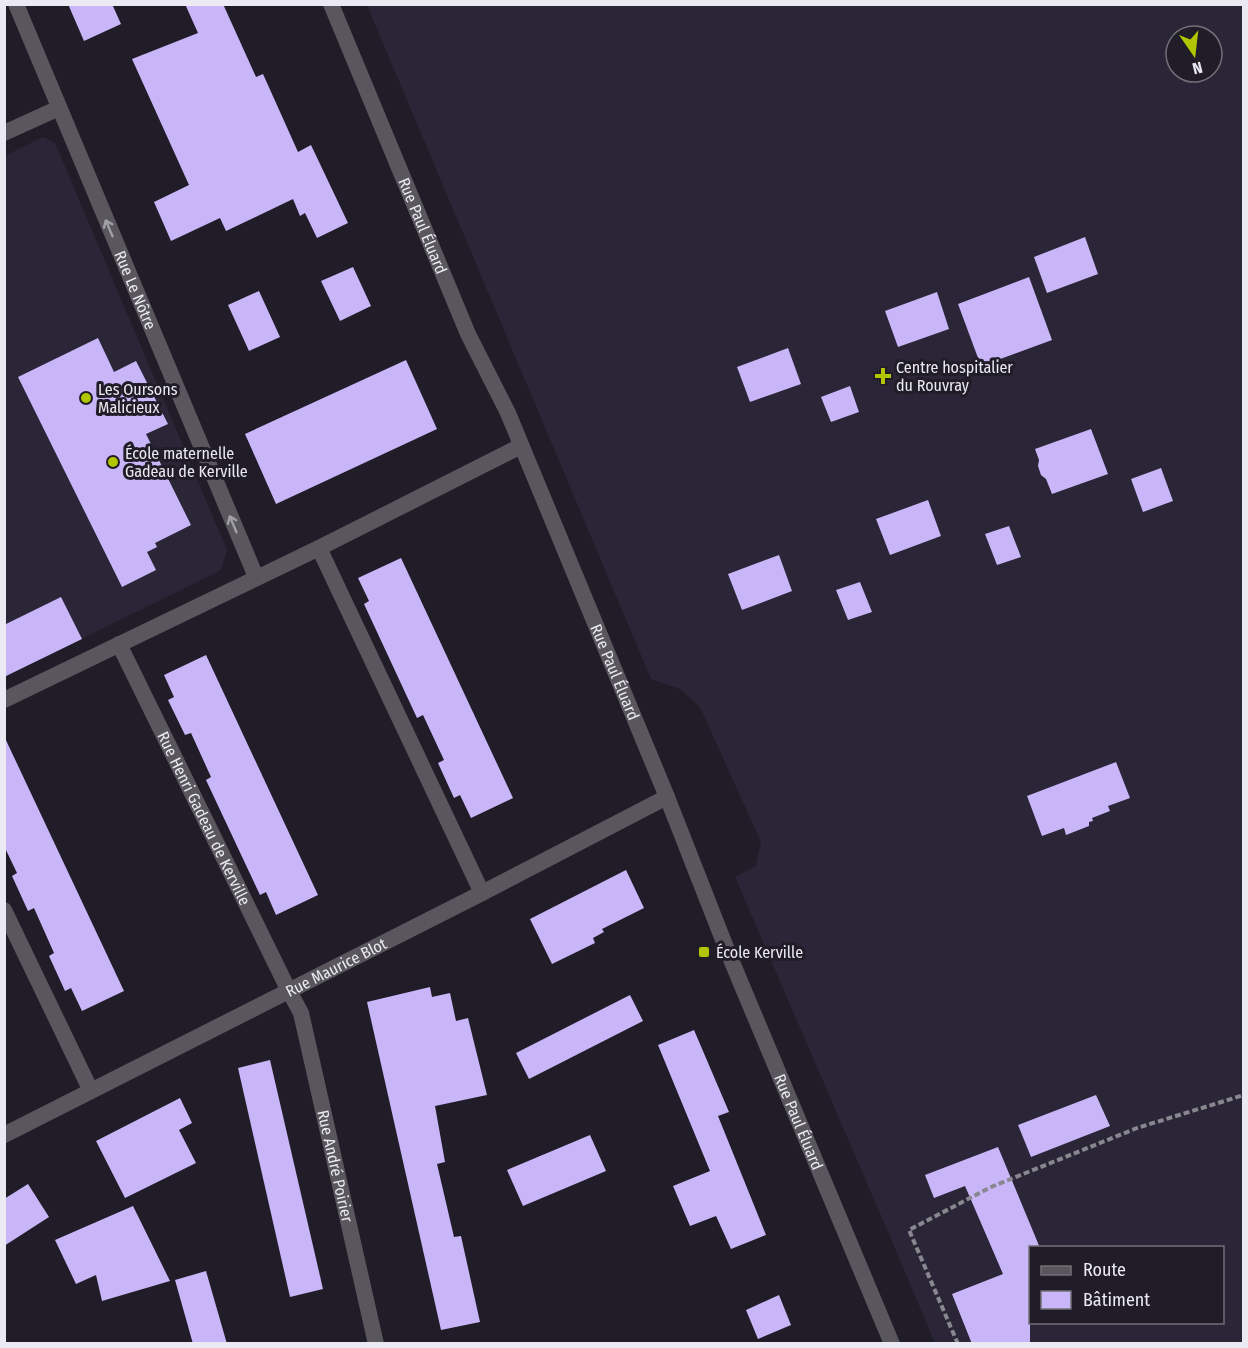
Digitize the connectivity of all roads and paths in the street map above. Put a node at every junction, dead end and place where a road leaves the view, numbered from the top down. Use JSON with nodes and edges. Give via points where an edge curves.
{"nodes":[{"id":1,"x":16,"y":4,"type":"edge"},
{"id":2,"x":331,"y":4,"type":"edge"},
{"id":3,"x":58,"y":108,"type":"junction"},
{"id":4,"x":4,"y":133,"type":"edge"},
{"id":5,"x":521,"y":446,"type":"junction"},
{"id":6,"x":319,"y":548,"type":"junction"},
{"id":7,"x":256,"y":577,"type":"junction"},
{"id":8,"x":119,"y":644,"type":"junction"},
{"id":9,"x":4,"y":700,"type":"edge"},
{"id":10,"x":667,"y":797,"type":"junction"},
{"id":11,"x":482,"y":893,"type":"junction"},
{"id":12,"x":4,"y":910,"type":"edge"},
{"id":13,"x":289,"y":991,"type":"junction"},
{"id":14,"x":91,"y":1091,"type":"junction"},
{"id":15,"x":1244,"y":1095,"type":"edge"},
{"id":16,"x":4,"y":1135,"type":"edge"},
{"id":17,"x":376,"y":1344,"type":"edge"},
{"id":18,"x":892,"y":1344,"type":"edge"},
{"id":19,"x":958,"y":1344,"type":"edge"}],
"edges":[{"from":1,"to":3,"type":"street","name":"Rue Le Nôtre"},
{"from":2,"to":5,"type":"street","name":"Rue Paul Éluard","via":[[468,334]]},
{"from":3,"to":4,"type":"street"},
{"from":7,"to":3,"type":"street","name":"Rue Le Nôtre","one_way":true},
{"from":5,"to":6,"type":"street"},
{"from":5,"to":10,"type":"street","name":"Rue Paul Éluard"},
{"from":6,"to":7,"type":"street"},
{"from":6,"to":11,"type":"street"},
{"from":7,"to":8,"type":"street"},
{"from":8,"to":9,"type":"street"},
{"from":8,"to":13,"type":"street","name":"Rue Henri Gadeau de Kerville"},
{"from":10,"to":11,"type":"street","name":"Rue Maurice Blot"},
{"from":10,"to":18,"type":"street","name":"Rue Paul Éluard"},
{"from":11,"to":13,"type":"street","name":"Rue Maurice Blot"},
{"from":12,"to":14,"type":"street"},
{"from":13,"to":14,"type":"street","name":"Rue Maurice Blot"},
{"from":13,"to":17,"type":"street","name":"Rue André Poirier","via":[[301,1013]]},
{"from":14,"to":16,"type":"street","name":"Rue Maurice Blot"},
{"from":15,"to":19,"type":"path","via":[[1137,1128],[1001,1182],[909,1230]]}]}
